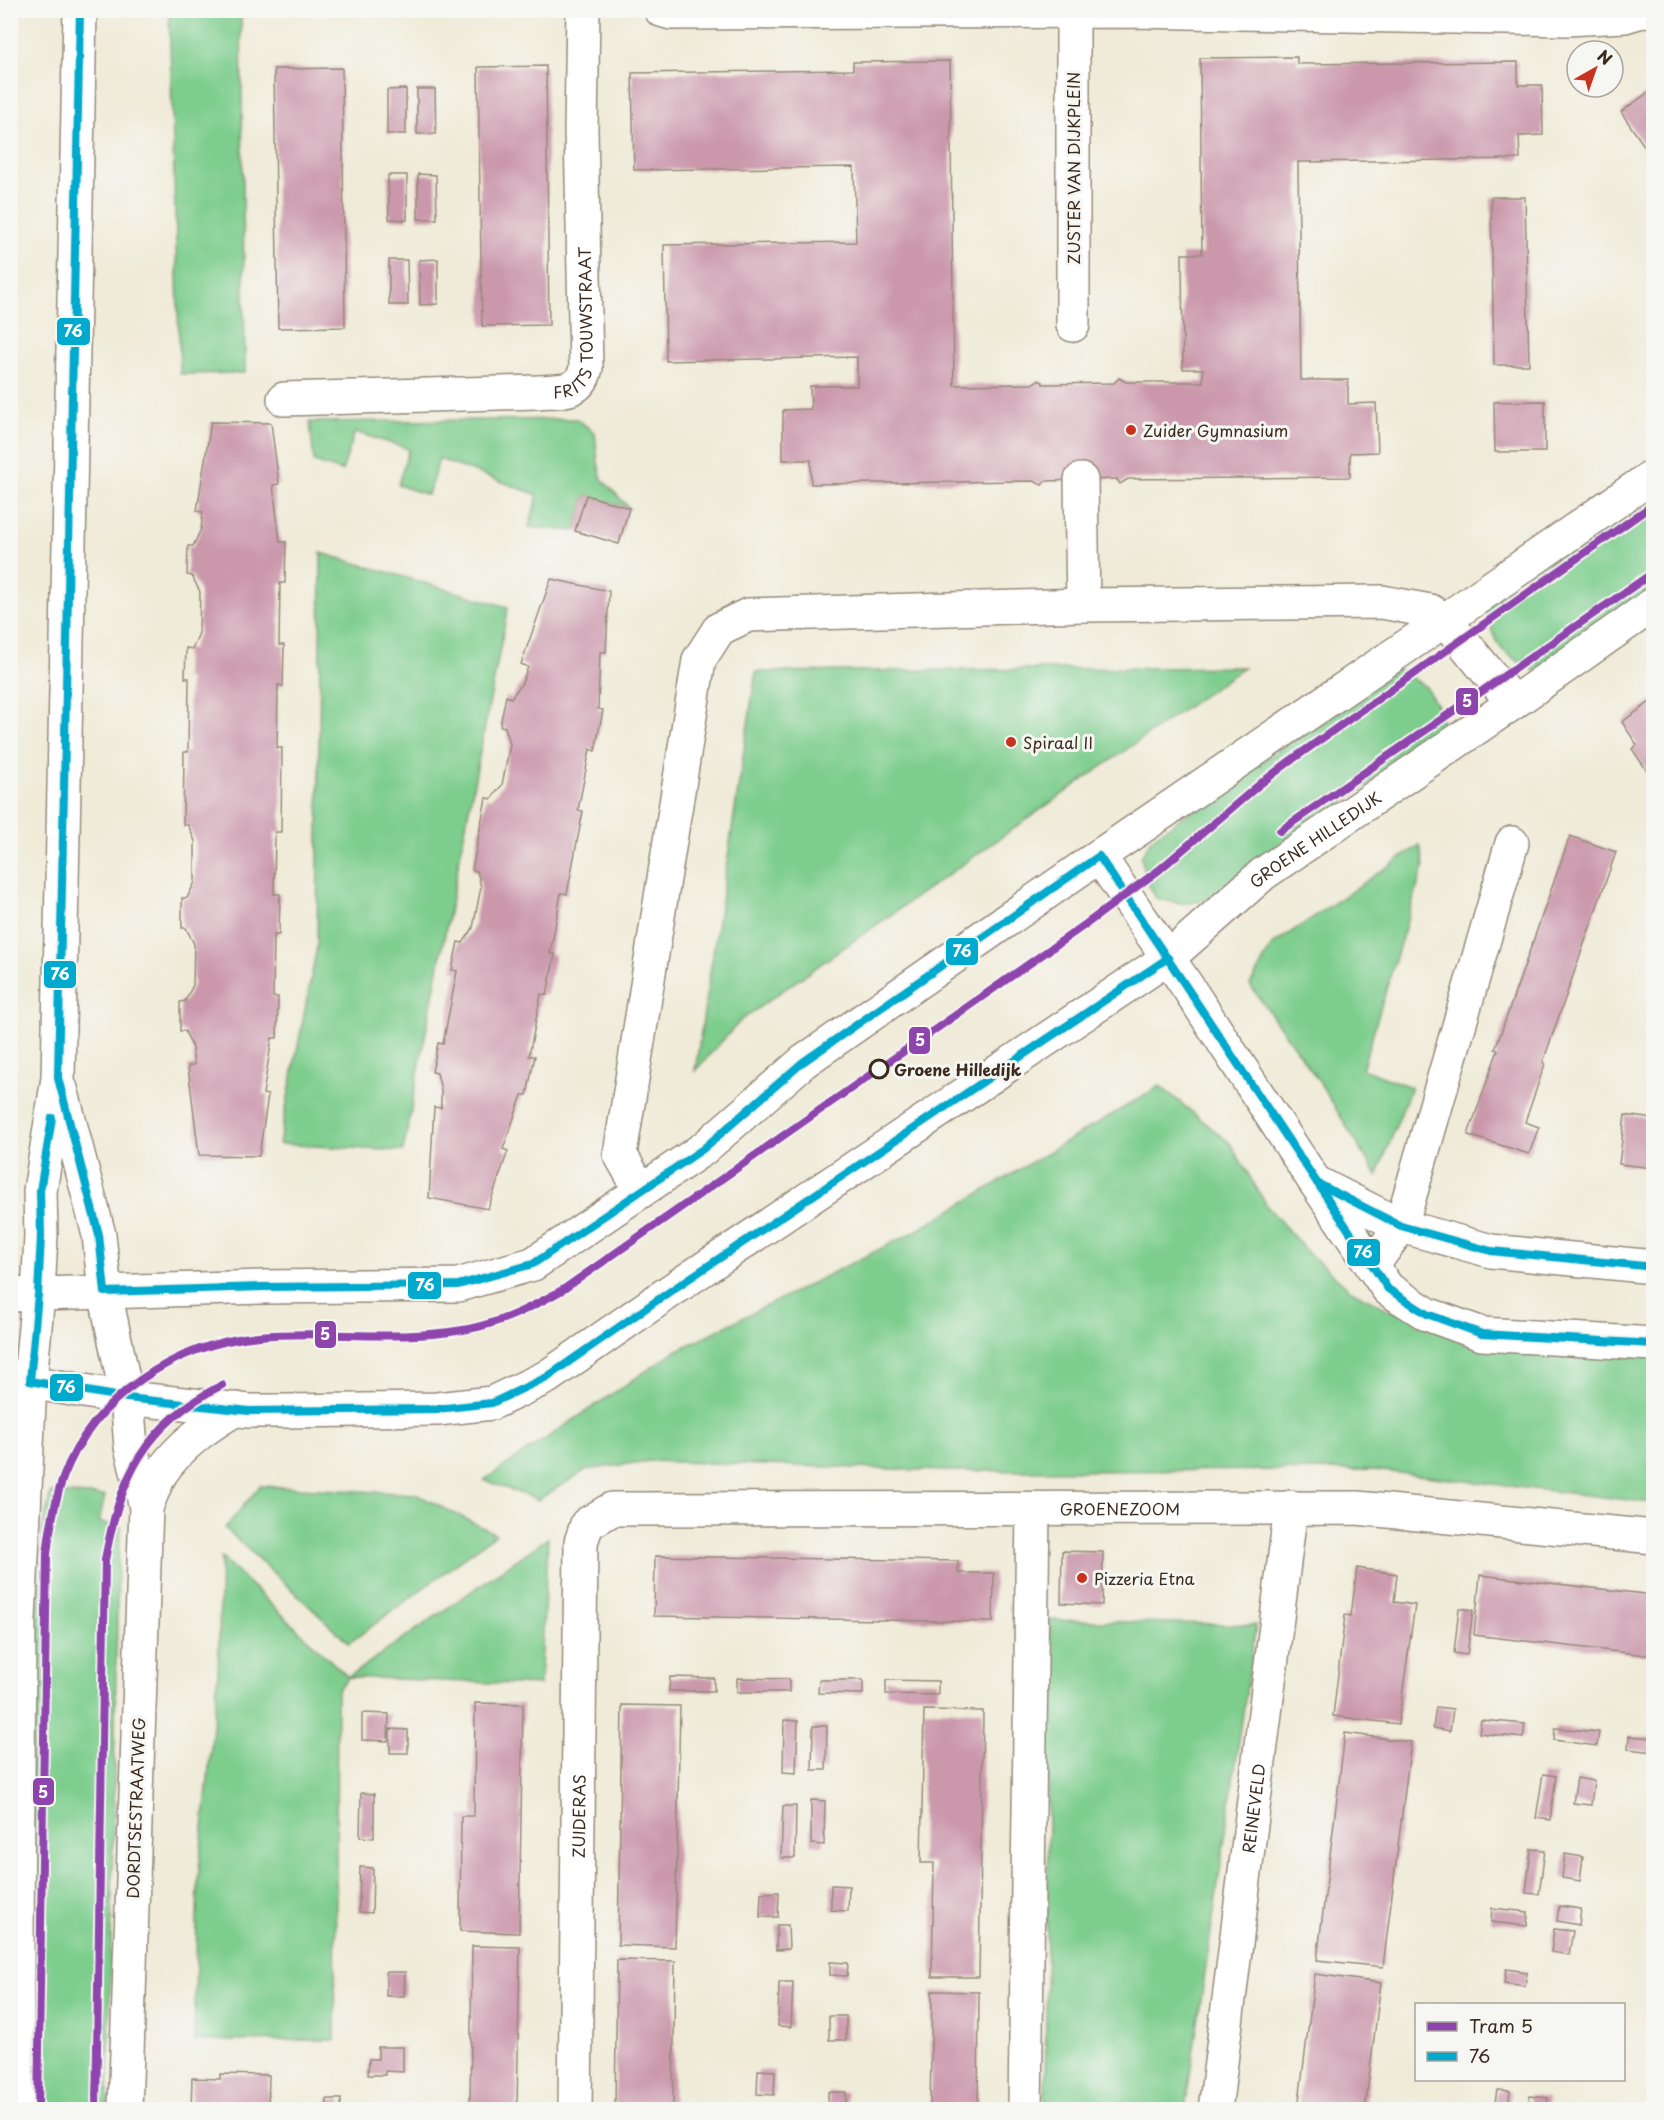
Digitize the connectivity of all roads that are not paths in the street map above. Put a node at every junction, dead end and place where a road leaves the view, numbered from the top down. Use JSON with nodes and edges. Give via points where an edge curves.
{"nodes":[{"id":1,"x":80,"y":10,"type":"edge"},
{"id":2,"x":583,"y":10,"type":"edge"},
{"id":3,"x":661,"y":10,"type":"edge"},
{"id":4,"x":1645,"y":10,"type":"edge"},
{"id":5,"x":1073,"y":11,"type":"edge"},
{"id":6,"x":1073,"y":325,"type":"dead end"},
{"id":7,"x":284,"y":399,"type":"dead end"},
{"id":8,"x":1653,"y":475,"type":"edge"},
{"id":9,"x":1081,"y":480,"type":"dead end"},
{"id":10,"x":1653,"y":604,"type":"edge"},
{"id":11,"x":1083,"y":605,"type":"junction"},
{"id":12,"x":1445,"y":620,"type":"junction"},
{"id":13,"x":1513,"y":703,"type":"junction"},
{"id":14,"x":1512,"y":843,"type":"dead end"},
{"id":15,"x":1099,"y":856,"type":"junction"},
{"id":16,"x":1168,"y":958,"type":"junction"},
{"id":17,"x":58,"y":1078,"type":"junction"},
{"id":18,"x":1315,"y":1182,"type":"junction"},
{"id":19,"x":641,"y":1191,"type":"junction"},
{"id":20,"x":1401,"y":1226,"type":"junction"},
{"id":21,"x":1372,"y":1266,"type":"junction"},
{"id":22,"x":1653,"y":1267,"type":"edge"},
{"id":23,"x":105,"y":1293,"type":"junction"},
{"id":24,"x":24,"y":1295,"type":"edge"},
{"id":25,"x":1653,"y":1344,"type":"edge"},
{"id":26,"x":20,"y":1380,"type":"edge"},
{"id":27,"x":127,"y":1398,"type":"junction"},
{"id":28,"x":236,"y":1409,"type":"junction"},
{"id":29,"x":146,"y":1507,"type":"junction"},
{"id":30,"x":1291,"y":1507,"type":"junction"},
{"id":31,"x":1033,"y":1509,"type":"junction"},
{"id":32,"x":587,"y":1524,"type":"joint"},
{"id":33,"x":1653,"y":1537,"type":"edge"},
{"id":34,"x":16,"y":2109,"type":"edge"},
{"id":35,"x":125,"y":2109,"type":"edge"},
{"id":36,"x":574,"y":2109,"type":"edge"},
{"id":37,"x":1025,"y":2109,"type":"edge"},
{"id":38,"x":1215,"y":2109,"type":"edge"}],
"edges":[{"from":1,"to":17,"type":"street","name":"DORDTSESTRAATWEG"},
{"from":2,"to":7,"type":"street","name":"FRITS TOUWSTRAAT","via":[[584,380],[574,388],[537,392]]},
{"from":3,"to":5,"type":"street"},
{"from":4,"to":5,"type":"street","via":[[1625,16],[1566,19]]},
{"from":5,"to":6,"type":"street","name":"ZUSTER VAN DIJKPLEIN"},
{"from":8,"to":12,"type":"street"},
{"from":9,"to":11,"type":"street"},
{"from":10,"to":13,"type":"street","name":"GROENE HILLEDIJK"},
{"from":11,"to":12,"type":"street","via":[[1382,602],[1430,611]]},
{"from":11,"to":19,"type":"street","via":[[748,615],[719,629],[699,660],[620,1154]]},
{"from":12,"to":13,"type":"street"},
{"from":12,"to":15,"type":"street"},
{"from":13,"to":16,"type":"street","name":"GROENE HILLEDIJK","via":[[1263,874]]},
{"from":14,"to":20,"type":"street"},
{"from":15,"to":16,"type":"street"},
{"from":15,"to":19,"type":"street","via":[[803,1062],[702,1149]]},
{"from":16,"to":18,"type":"street"},
{"from":16,"to":28,"type":"street","name":"GROENE HILLEDIJK","via":[[548,1377],[492,1402],[437,1409]]},
{"from":17,"to":23,"type":"street","name":"DORDTSESTRAATWEG","via":[[99,1235]]},
{"from":17,"to":24,"type":"street","name":"DORDTSESTRAATWEG","via":[[40,1191],[40,1236]]},
{"from":18,"to":20,"type":"street"},
{"from":18,"to":21,"type":"street"},
{"from":19,"to":23,"type":"street","via":[[533,1264],[458,1286]]},
{"from":20,"to":21,"type":"street"},
{"from":20,"to":22,"type":"street","via":[[1491,1251]]},
{"from":21,"to":25,"type":"street","via":[[1388,1289],[1427,1314],[1482,1334]]},
{"from":23,"to":24,"type":"street"},
{"from":23,"to":27,"type":"street","name":"DORDTSESTRAATWEG"},
{"from":24,"to":26,"type":"street","name":"DORDTSESTRAATWEG"},
{"from":26,"to":27,"type":"street","name":"GROENE HILLEDIJK"},
{"from":26,"to":34,"type":"street","name":"DORDTSESTRAATWEG"},
{"from":27,"to":28,"type":"street","name":"GROENE HILLEDIJK"},
{"from":27,"to":29,"type":"street","name":"DORDTSESTRAATWEG","via":[[132,1447]]},
{"from":28,"to":29,"type":"street","name":"DORDTSESTRAATWEG","via":[[207,1426],[182,1448],[161,1474]]},
{"from":29,"to":35,"type":"street","name":"DORDTSESTRAATWEG"},
{"from":30,"to":31,"type":"street","name":"GROENEZOOM"},
{"from":30,"to":33,"type":"street","name":"GROENEZOOM","via":[[1357,1508]]},
{"from":30,"to":38,"type":"street","name":"REINEVELD"},
{"from":31,"to":32,"type":"street","name":"GROENEZOOM","via":[[612,1509]]},
{"from":31,"to":37,"type":"street"},
{"from":32,"to":36,"type":"street","name":"ZUIDERAS","via":[[581,1542]]}]}
